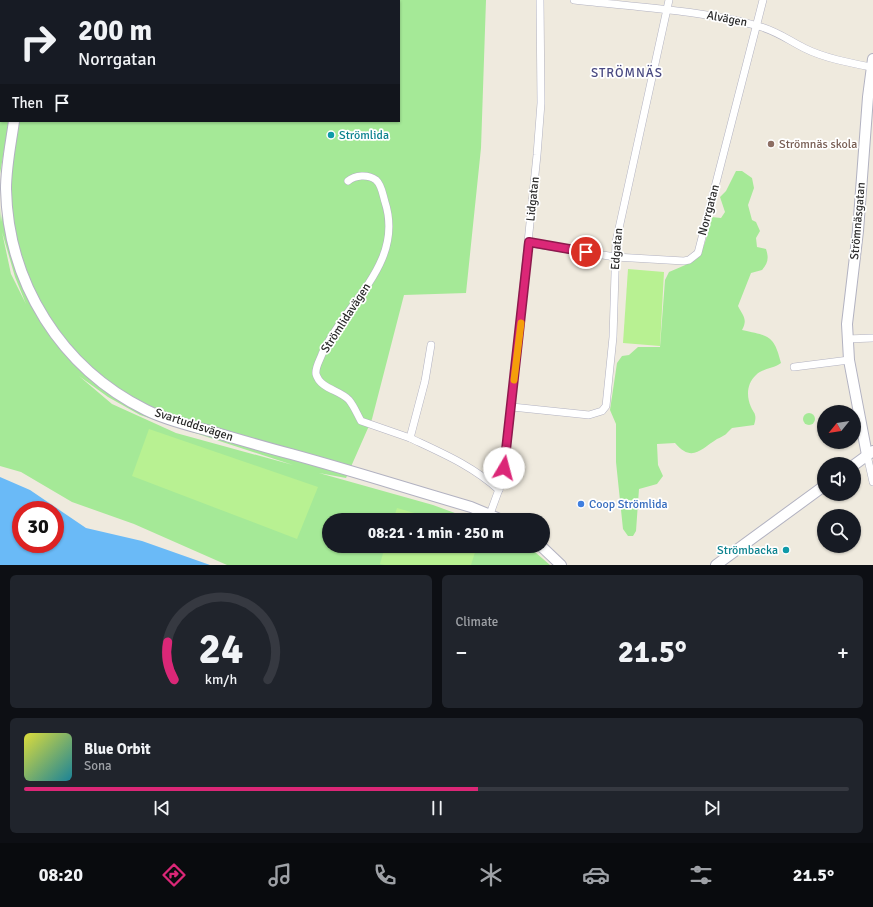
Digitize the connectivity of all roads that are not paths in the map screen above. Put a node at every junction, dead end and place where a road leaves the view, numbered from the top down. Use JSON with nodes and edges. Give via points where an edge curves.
{"nodes":[{"id":1,"x":540,"y":0,"type":"edge"},
{"id":2,"x":574,"y":0,"type":"edge"},
{"id":3,"x":670,"y":0,"type":"edge"},
{"id":4,"x":763,"y":0,"type":"edge"},
{"id":5,"x":667,"y":11,"type":"junction"},
{"id":6,"x":757,"y":25,"type":"junction"},
{"id":7,"x":872,"y":63,"type":"edge"},
{"id":8,"x":14,"y":122,"type":"edge"},
{"id":9,"x":869,"y":128,"type":"edge"},
{"id":10,"x":348,"y":181,"type":"dead end"},
{"id":11,"x":529,"y":242,"type":"junction"},
{"id":12,"x":615,"y":256,"type":"junction"},
{"id":13,"x":873,"y":338,"type":"edge"},
{"id":14,"x":847,"y":339,"type":"junction"},
{"id":15,"x":431,"y":345,"type":"dead end"},
{"id":16,"x":849,"y":360,"type":"junction"},
{"id":17,"x":794,"y":367,"type":"dead end"},
{"id":18,"x":512,"y":407,"type":"junction"},
{"id":19,"x":410,"y":438,"type":"junction"},
{"id":20,"x":870,"y":453,"type":"edge"},
{"id":21,"x":861,"y":460,"type":"edge"},
{"id":22,"x":873,"y":482,"type":"edge"},
{"id":23,"x":499,"y":490,"type":"junction"},
{"id":24,"x":817,"y":491,"type":"edge"},
{"id":25,"x":487,"y":513,"type":"edge"},
{"id":26,"x":490,"y":513,"type":"edge"},
{"id":27,"x":548,"y":553,"type":"edge"},
{"id":28,"x":561,"y":565,"type":"edge"},
{"id":29,"x":716,"y":565,"type":"edge"}],
"edges":[{"from":1,"to":11,"type":"street","name":"Lidgatan","via":[[541,103]]},
{"from":2,"to":5,"type":"street","name":"Alvägen"},
{"from":3,"to":5,"type":"street","name":"Edgatan"},
{"from":4,"to":6,"type":"street","name":"Norrgatan"},
{"from":5,"to":6,"type":"street","name":"Alvägen"},
{"from":5,"to":12,"type":"street","name":"Edgatan","via":[[620,219]]},
{"from":6,"to":7,"type":"street","name":"Alvägen","via":[[783,35],[805,49],[846,62]]},
{"from":6,"to":12,"type":"street","name":"Norrgatan","via":[[698,253],[684,261]]},
{"from":7,"to":9,"type":"street","name":"Strömnäsgatan"},
{"from":8,"to":25,"type":"street","name":"Svartuddsvägen","via":[[6,188],[9,223],[19,266],[48,325],[71,355],[102,383],[120,396],[166,418]]},
{"from":9,"to":14,"type":"street","name":"Strömnäsgatan","via":[[848,309]]},
{"from":10,"to":19,"type":"street","name":"Strömlidavägen","via":[[362,176],[376,180],[380,185],[389,226],[387,246],[373,278],[325,348],[316,374],[326,386],[349,400],[361,421]]},
{"from":11,"to":12,"type":"street","name":"Norrgatan"},
{"from":11,"to":18,"type":"street","name":"Lidgatan"},
{"from":12,"to":18,"type":"street","name":"Edgatan","via":[[614,337],[606,406],[602,411],[589,415]]},
{"from":13,"to":14,"type":"street"},
{"from":14,"to":16,"type":"street","name":"Strömnäsgatan"},
{"from":15,"to":19,"type":"street","via":[[426,381]]},
{"from":16,"to":17,"type":"street"},
{"from":16,"to":20,"type":"street","name":"Strömnäsgatan"},
{"from":18,"to":23,"type":"street","name":"Lidgatan"},
{"from":19,"to":23,"type":"street","name":"Strömlidavägen","via":[[452,457],[482,475]]},
{"from":20,"to":21,"type":"street"},
{"from":20,"to":22,"type":"street","name":"Strömnäsgatan"},
{"from":23,"to":26,"type":"street","name":"Lidgatan"},
{"from":24,"to":29,"type":"street"},
{"from":27,"to":28,"type":"street"}]}
